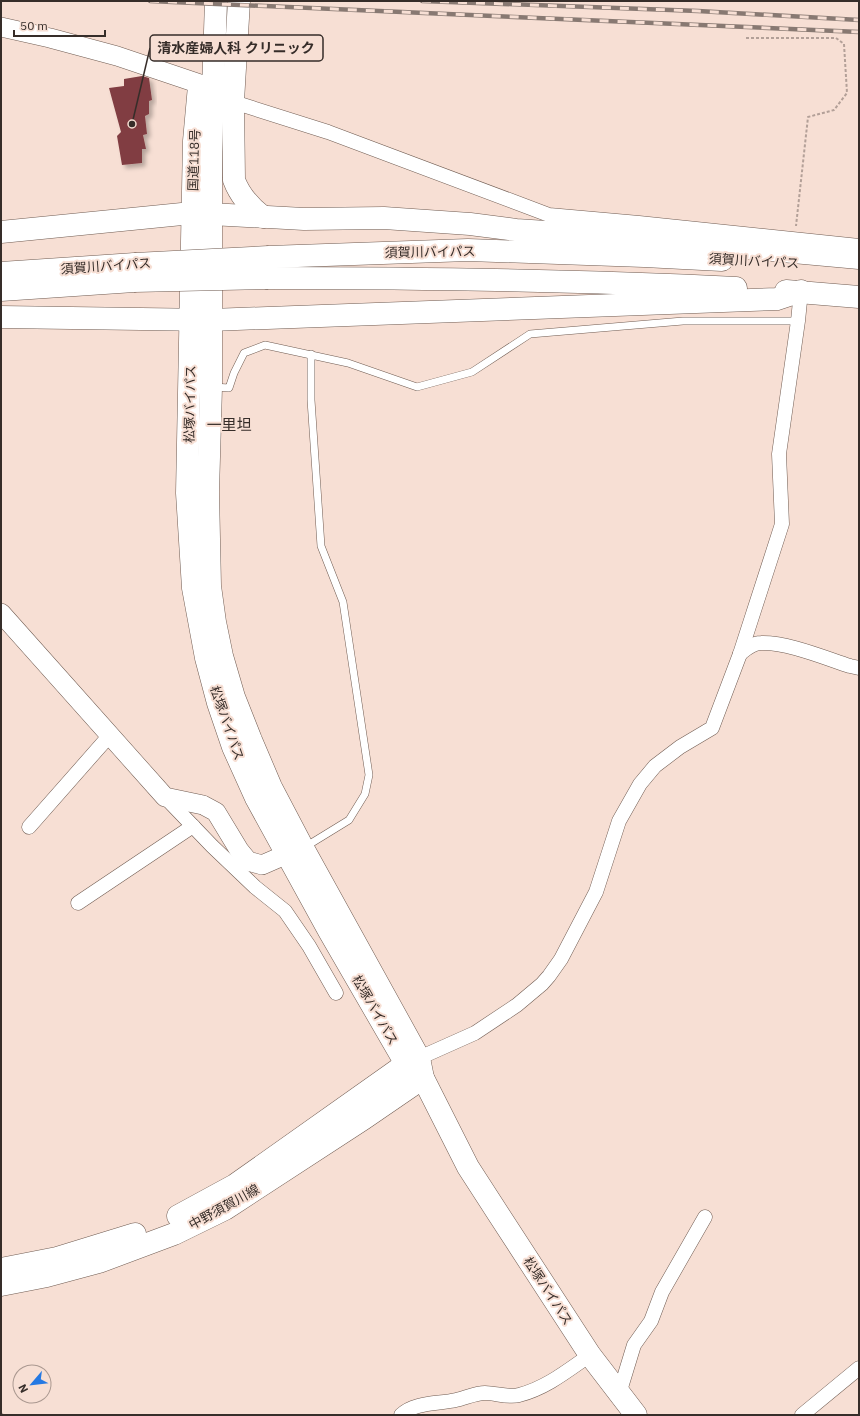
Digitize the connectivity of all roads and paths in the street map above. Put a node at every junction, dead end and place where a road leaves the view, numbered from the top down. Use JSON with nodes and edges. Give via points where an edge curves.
{"nodes":[{"id":1,"x":202,"y":1,"type":"edge"},
{"id":2,"x":216,"y":1,"type":"edge"},
{"id":3,"x":239,"y":1,"type":"edge"},
{"id":4,"x":1,"y":27,"type":"edge"},
{"id":5,"x":746,"y":38,"type":"dead end"},
{"id":6,"x":215,"y":94,"type":"junction"},
{"id":7,"x":202,"y":214,"type":"junction"},
{"id":8,"x":263,"y":217,"type":"junction"},
{"id":9,"x":638,"y":230,"type":"junction"},
{"id":10,"x":1,"y":232,"type":"edge"},
{"id":11,"x":795,"y":240,"type":"junction"},
{"id":12,"x":859,"y":246,"type":"edge"},
{"id":13,"x":859,"y":258,"type":"edge"},
{"id":14,"x":269,"y":268,"type":"junction"},
{"id":15,"x":859,"y":270,"type":"edge"},
{"id":16,"x":1,"y":273,"type":"edge"},
{"id":17,"x":135,"y":273,"type":"junction"},
{"id":18,"x":1,"y":290,"type":"edge"},
{"id":19,"x":801,"y":292,"type":"junction"},
{"id":20,"x":859,"y":297,"type":"edge"},
{"id":21,"x":1,"y":317,"type":"edge"},
{"id":22,"x":201,"y":320,"type":"junction"},
{"id":23,"x":798,"y":321,"type":"junction"},
{"id":24,"x":311,"y":354,"type":"junction"},
{"id":25,"x":211,"y":387,"type":"junction"},
{"id":26,"x":1,"y":613,"type":"edge"},
{"id":27,"x":740,"y":654,"type":"junction"},
{"id":28,"x":859,"y":668,"type":"edge"},
{"id":29,"x":110,"y":735,"type":"junction"},
{"id":30,"x":165,"y":797,"type":"junction"},
{"id":31,"x":193,"y":826,"type":"junction"},
{"id":32,"x":29,"y":827,"type":"dead end"},
{"id":33,"x":295,"y":851,"type":"junction"},
{"id":34,"x":78,"y":903,"type":"dead end"},
{"id":35,"x":336,"y":993,"type":"dead end"},
{"id":36,"x":416,"y":1067,"type":"junction"},
{"id":37,"x":706,"y":1217,"type":"dead end"},
{"id":38,"x":1,"y":1269,"type":"edge"},
{"id":39,"x":1,"y":1285,"type":"edge"},
{"id":40,"x":590,"y":1355,"type":"junction"},
{"id":41,"x":859,"y":1368,"type":"edge"},
{"id":42,"x":619,"y":1394,"type":"junction"},
{"id":43,"x":1,"y":1413,"type":"edge"},
{"id":44,"x":4,"y":1415,"type":"edge"},
{"id":45,"x":400,"y":1415,"type":"edge"},
{"id":46,"x":636,"y":1415,"type":"edge"},
{"id":47,"x":802,"y":1415,"type":"edge"}],
"edges":[{"from":1,"to":6,"type":"main road","name":"国道118号"},
{"from":2,"to":6,"type":"main road","name":"国道118号"},
{"from":3,"to":6,"type":"main road"},
{"from":4,"to":6,"type":"street","via":[[117,56]]},
{"from":5,"to":11,"type":"path","via":[[836,38],[844,44],[847,93],[834,110],[808,117]]},
{"from":6,"to":7,"type":"main road","name":"国道118号","via":[[194,141]]},
{"from":6,"to":8,"type":"main road","via":[[234,180],[246,201]]},
{"from":6,"to":9,"type":"street","via":[[328,132],[549,215]]},
{"from":7,"to":8,"type":"main road"},
{"from":7,"to":10,"type":"main road"},
{"from":7,"to":22,"type":"main road","name":"国道118号"},
{"from":8,"to":9,"type":"main road","via":[[384,218],[516,230]]},
{"from":9,"to":11,"type":"street"},
{"from":9,"to":13,"type":"main road"},
{"from":11,"to":12,"type":"street"},
{"from":14,"to":15,"type":"main road","name":"須賀川バイパス","via":[[468,250],[690,258]]},
{"from":14,"to":17,"type":"main road","name":"須賀川バイパス","bridge":true},
{"from":14,"to":19,"type":"main road","name":"須賀川バイパス"},
{"from":16,"to":17,"type":"main road","name":"須賀川バイパス"},
{"from":17,"to":18,"type":"main road","name":"須賀川バイパス"},
{"from":19,"to":20,"type":"main road","name":"須賀川バイパス"},
{"from":19,"to":22,"type":"main road","via":[[777,300]]},
{"from":19,"to":23,"type":"street"},
{"from":21,"to":22,"type":"main road"},
{"from":22,"to":25,"type":"main road","name":"松塚バイパス"},
{"from":22,"to":33,"type":"main road","name":"松塚バイパス","via":[[187,493],[193,588],[199,623],[216,695],[233,747],[256,798]]},
{"from":23,"to":24,"type":"lane","via":[[683,321],[530,334],[472,372],[417,387],[348,363]]},
{"from":23,"to":27,"type":"street","via":[[779,454],[782,524]]},
{"from":24,"to":25,"type":"lane","via":[[265,345],[244,353],[229,388]]},
{"from":24,"to":33,"type":"lane","via":[[310,400],[321,546],[343,602],[369,775],[365,794],[349,820]]},
{"from":25,"to":33,"type":"main road","name":"松塚バイパス","via":[[208,492],[210,586],[215,622],[232,690]]},
{"from":26,"to":29,"type":"street"},
{"from":27,"to":28,"type":"street","via":[[750,645],[760,642],[788,646]]},
{"from":27,"to":36,"type":"street","via":[[712,728],[655,766],[640,784],[619,821],[596,892],[561,959],[549,976],[517,1005]]},
{"from":29,"to":30,"type":"street"},
{"from":29,"to":32,"type":"street"},
{"from":30,"to":31,"type":"street"},
{"from":30,"to":33,"type":"street","via":[[203,806],[216,812],[248,861],[262,865]]},
{"from":31,"to":34,"type":"street"},
{"from":31,"to":35,"type":"street","via":[[255,887],[285,911]]},
{"from":33,"to":36,"type":"main road","name":"松塚バイパス"},
{"from":36,"to":38,"type":"main road","name":"中野須賀川線","via":[[235,1185],[194,1208],[124,1238],[57,1258]]},
{"from":36,"to":39,"type":"main road","name":"中野須賀川線","via":[[364,1119],[219,1212],[174,1234],[99,1262]]},
{"from":36,"to":40,"type":"main road","name":"松塚バイパス","via":[[468,1167]]},
{"from":37,"to":42,"type":"street","via":[[662,1292],[651,1321],[634,1345]]},
{"from":40,"to":42,"type":"main road","name":"松塚バイパス"},
{"from":40,"to":45,"type":"street","via":[[554,1381],[517,1396],[484,1393],[418,1406]]},
{"from":41,"to":47,"type":"street"},
{"from":42,"to":46,"type":"main road","name":"松塚バイパス"},
{"from":43,"to":44,"type":"path"}]}
